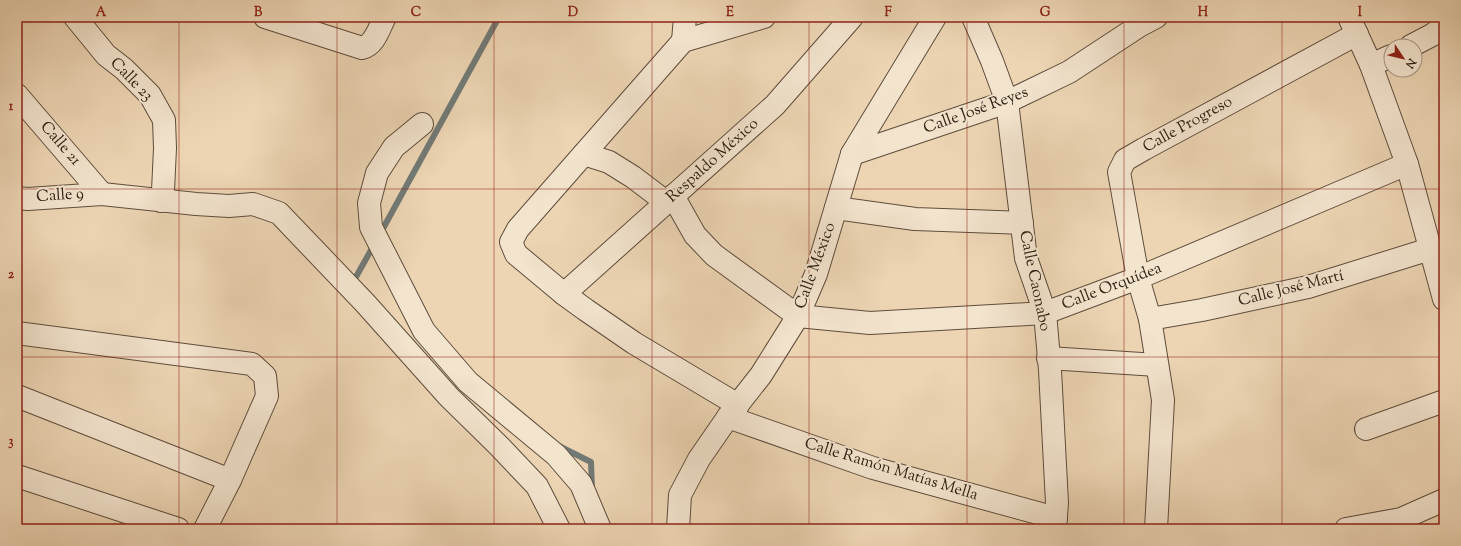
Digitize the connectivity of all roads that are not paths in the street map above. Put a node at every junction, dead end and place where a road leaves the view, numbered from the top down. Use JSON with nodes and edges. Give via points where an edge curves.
{"nodes":[{"id":1,"x":75,"y":17,"type":"edge"},
{"id":2,"x":265,"y":17,"type":"edge"},
{"id":3,"x":385,"y":17,"type":"edge"},
{"id":4,"x":685,"y":17,"type":"edge"},
{"id":5,"x":764,"y":17,"type":"edge"},
{"id":6,"x":852,"y":17,"type":"edge"},
{"id":7,"x":935,"y":17,"type":"edge"},
{"id":8,"x":972,"y":17,"type":"edge"},
{"id":9,"x":1156,"y":17,"type":"edge"},
{"id":10,"x":1353,"y":26,"type":"edge"},
{"id":11,"x":1444,"y":26,"type":"edge"},
{"id":12,"x":1423,"y":40,"type":"edge"},
{"id":13,"x":682,"y":41,"type":"junction"},
{"id":14,"x":1383,"y":60,"type":"edge"},
{"id":15,"x":1371,"y":65,"type":"junction"},
{"id":16,"x":17,"y":95,"type":"edge"},
{"id":17,"x":1007,"y":102,"type":"junction"},
{"id":18,"x":422,"y":124,"type":"dead end"},
{"id":19,"x":584,"y":154,"type":"junction"},
{"id":20,"x":852,"y":154,"type":"junction"},
{"id":21,"x":1406,"y":164,"type":"junction"},
{"id":22,"x":102,"y":194,"type":"junction"},
{"id":23,"x":17,"y":198,"type":"edge"},
{"id":24,"x":669,"y":199,"type":"junction"},
{"id":25,"x":161,"y":201,"type":"junction"},
{"id":26,"x":836,"y":208,"type":"junction"},
{"id":27,"x":1022,"y":223,"type":"junction"},
{"id":28,"x":1430,"y":249,"type":"junction"},
{"id":29,"x":1138,"y":278,"type":"junction"},
{"id":30,"x":564,"y":294,"type":"junction"},
{"id":31,"x":1444,"y":299,"type":"edge"},
{"id":32,"x":1045,"y":313,"type":"junction"},
{"id":33,"x":798,"y":316,"type":"junction"},
{"id":34,"x":1150,"y":319,"type":"junction"},
{"id":35,"x":17,"y":333,"type":"edge"},
{"id":36,"x":1048,"y":358,"type":"junction"},
{"id":37,"x":1157,"y":365,"type":"junction"},
{"id":38,"x":17,"y":396,"type":"edge"},
{"id":39,"x":1444,"y":402,"type":"edge"},
{"id":40,"x":733,"y":411,"type":"junction"},
{"id":41,"x":1366,"y":429,"type":"dead end"},
{"id":42,"x":17,"y":476,"type":"edge"},
{"id":43,"x":230,"y":480,"type":"junction"},
{"id":44,"x":1444,"y":500,"type":"edge"},
{"id":45,"x":1055,"y":524,"type":"edge"},
{"id":46,"x":178,"y":529,"type":"edge"},
{"id":47,"x":206,"y":529,"type":"edge"},
{"id":48,"x":559,"y":529,"type":"edge"},
{"id":49,"x":600,"y":529,"type":"edge"},
{"id":50,"x":678,"y":529,"type":"edge"},
{"id":51,"x":1156,"y":529,"type":"edge"},
{"id":52,"x":1346,"y":529,"type":"edge"}],
"edges":[{"from":1,"to":25,"type":"street","name":"Calle 23","via":[[106,55],[150,95],[164,120],[165,148]]},
{"from":2,"to":3,"type":"street","via":[[362,48],[371,44]]},
{"from":4,"to":13,"type":"street"},
{"from":5,"to":13,"type":"street"},
{"from":6,"to":24,"type":"street","name":"Respaldo México","via":[[775,105]]},
{"from":7,"to":20,"type":"street","name":"Calle México"},
{"from":8,"to":17,"type":"street","name":"Calle Caonabo"},
{"from":9,"to":17,"type":"street","name":"Calle José Reyes","via":[[1070,72]]},
{"from":10,"to":15,"type":"street"},
{"from":10,"to":29,"type":"street","name":"Calle Progreso","via":[[1125,160],[1119,172]]},
{"from":11,"to":12,"type":"street"},
{"from":13,"to":19,"type":"street"},
{"from":14,"to":15,"type":"street"},
{"from":15,"to":21,"type":"street"},
{"from":16,"to":22,"type":"street","name":"Calle 21"},
{"from":17,"to":20,"type":"street","name":"Calle José Reyes"},
{"from":17,"to":27,"type":"street","name":"Calle Caonabo"},
{"from":18,"to":49,"type":"street","via":[[394,147],[377,173],[369,203],[371,227],[424,331],[468,382],[556,455],[580,484]]},
{"from":19,"to":24,"type":"street","via":[[609,162]]},
{"from":19,"to":30,"type":"street","name":"Calle Ramón Matías Mella","via":[[518,229],[511,242],[516,254]]},
{"from":20,"to":26,"type":"street","name":"Calle México"},
{"from":21,"to":28,"type":"street"},
{"from":21,"to":29,"type":"street","name":"Calle Orquídea"},
{"from":22,"to":23,"type":"street","name":"Calle 9"},
{"from":22,"to":25,"type":"street","name":"Calle 9"},
{"from":24,"to":30,"type":"street","name":"Respaldo México"},
{"from":24,"to":33,"type":"street","via":[[695,235],[714,255]]},
{"from":25,"to":48,"type":"street","name":"Calle 9","via":[[229,206],[253,204],[279,213],[449,396],[537,486]]},
{"from":26,"to":27,"type":"street","via":[[915,219]]},
{"from":26,"to":33,"type":"street","name":"Calle México","via":[[816,274]]},
{"from":27,"to":32,"type":"street","name":"Calle Caonabo","via":[[1026,258]]},
{"from":28,"to":31,"type":"street"},
{"from":28,"to":34,"type":"street","name":"Calle José Martí","via":[[1308,287]]},
{"from":29,"to":32,"type":"street","name":"Calle Orquídea"},
{"from":29,"to":34,"type":"street","name":"Calle Progreso"},
{"from":30,"to":40,"type":"street","name":"Calle Ramón Matías Mella"},
{"from":32,"to":33,"type":"street","name":"Calle Orquídea","via":[[870,323]]},
{"from":32,"to":36,"type":"street","name":"Calle Caonabo"},
{"from":33,"to":40,"type":"street","name":"Calle México","via":[[761,375]]},
{"from":34,"to":37,"type":"street","name":"Calle Progreso"},
{"from":35,"to":43,"type":"street","via":[[252,364],[265,376],[267,396]]},
{"from":36,"to":37,"type":"street"},
{"from":36,"to":45,"type":"street","name":"Calle Caonabo","via":[[1057,503]]},
{"from":37,"to":51,"type":"street","name":"Calle Progreso","via":[[1163,400]]},
{"from":38,"to":43,"type":"street"},
{"from":39,"to":41,"type":"street"},
{"from":40,"to":45,"type":"street","name":"Calle Ramón Matías Mella","via":[[873,468]]},
{"from":40,"to":50,"type":"street","name":"Calle México","via":[[699,459],[680,495]]},
{"from":42,"to":46,"type":"street"},
{"from":43,"to":47,"type":"street"},
{"from":44,"to":52,"type":"street","via":[[1401,519]]}]}
